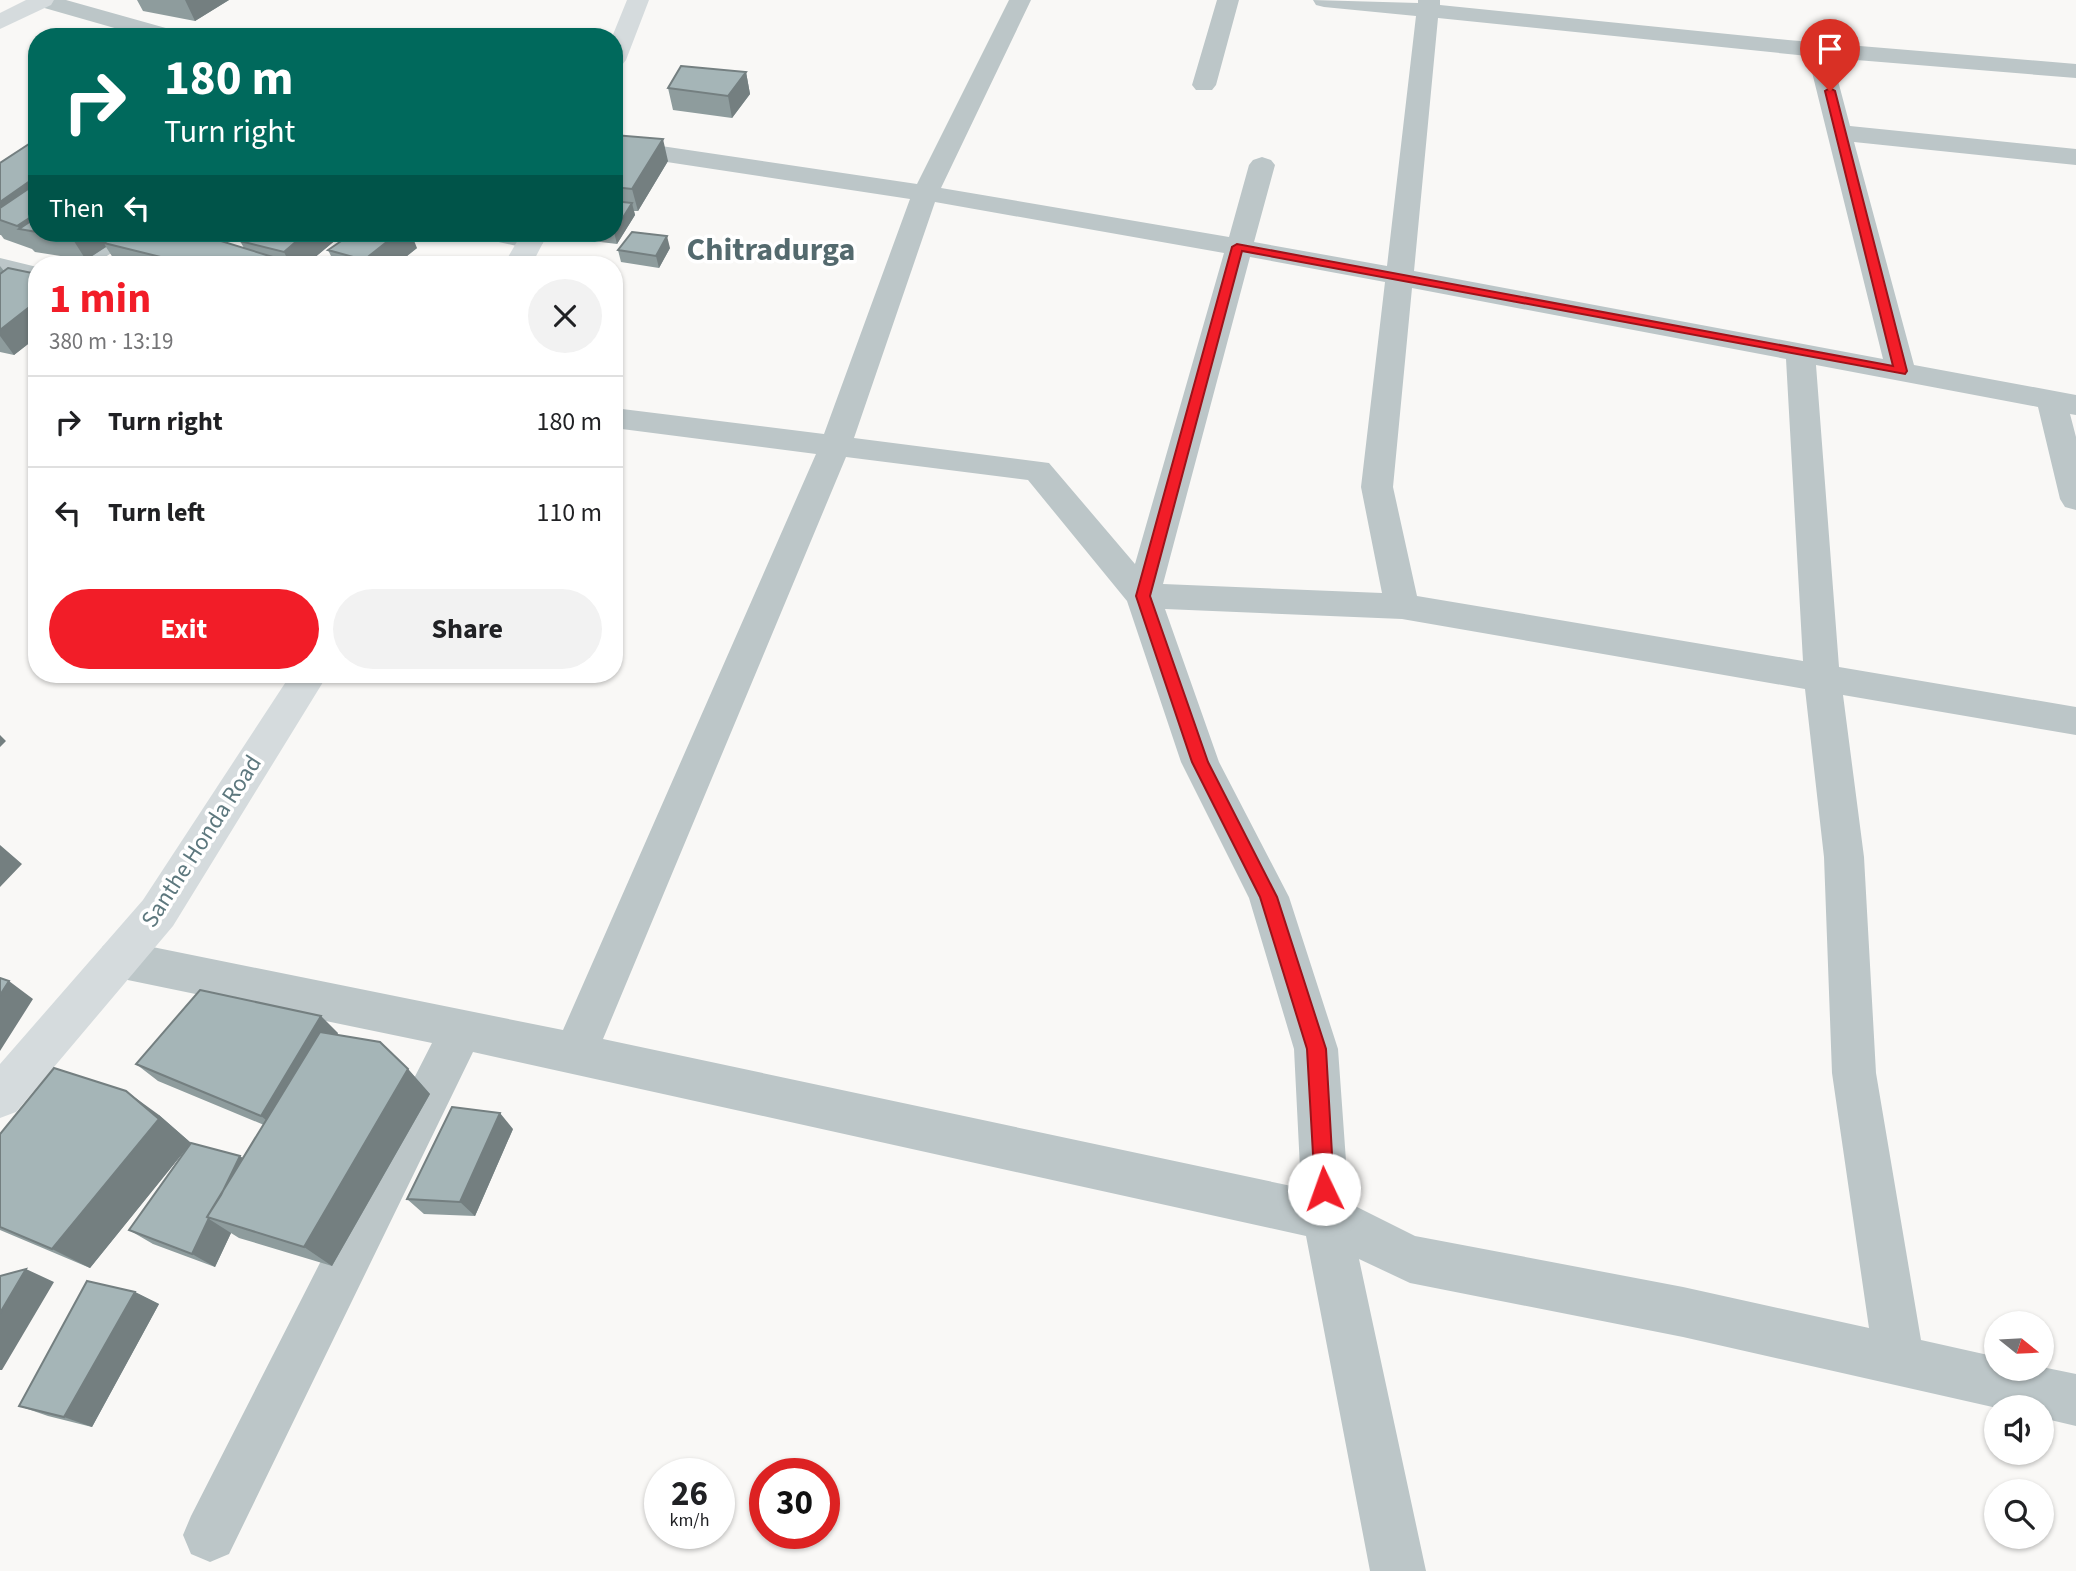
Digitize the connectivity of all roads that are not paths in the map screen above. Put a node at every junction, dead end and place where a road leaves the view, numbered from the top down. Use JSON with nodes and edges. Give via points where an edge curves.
{"nodes":[{"id":1,"x":10,"y":0,"type":"edge"},
{"id":2,"x":43,"y":0,"type":"edge"},
{"id":3,"x":638,"y":0,"type":"edge"},
{"id":4,"x":1020,"y":0,"type":"edge"},
{"id":5,"x":1228,"y":0,"type":"edge"},
{"id":6,"x":1324,"y":0,"type":"edge"},
{"id":7,"x":0,"y":5,"type":"edge"},
{"id":8,"x":1428,"y":5,"type":"edge"},
{"id":9,"x":0,"y":22,"type":"edge"},
{"id":10,"x":141,"y":28,"type":"edge"},
{"id":11,"x":623,"y":38,"type":"edge"},
{"id":12,"x":1818,"y":49,"type":"junction"},
{"id":13,"x":2076,"y":71,"type":"edge"},
{"id":14,"x":1204,"y":85,"type":"dead end"},
{"id":15,"x":1842,"y":133,"type":"junction"},
{"id":16,"x":623,"y":147,"type":"edge"},
{"id":17,"x":2076,"y":157,"type":"edge"},
{"id":18,"x":1262,"y":165,"type":"dead end"},
{"id":19,"x":925,"y":193,"type":"junction"},
{"id":20,"x":110,"y":242,"type":"edge"},
{"id":21,"x":1237,"y":247,"type":"junction"},
{"id":22,"x":88,"y":256,"type":"edge"},
{"id":23,"x":0,"y":266,"type":"edge"},
{"id":24,"x":28,"y":273,"type":"edge"},
{"id":25,"x":1398,"y":276,"type":"junction"},
{"id":26,"x":1800,"y":352,"type":"junction"},
{"id":27,"x":1901,"y":371,"type":"junction"},
{"id":28,"x":2063,"y":402,"type":"edge"},
{"id":29,"x":623,"y":419,"type":"edge"},
{"id":30,"x":835,"y":446,"type":"junction"},
{"id":31,"x":2076,"y":499,"type":"edge"},
{"id":32,"x":1143,"y":596,"type":"junction"},
{"id":33,"x":1402,"y":606,"type":"junction"},
{"id":34,"x":1822,"y":675,"type":"junction"},
{"id":35,"x":304,"y":683,"type":"edge"},
{"id":36,"x":2076,"y":721,"type":"edge"},
{"id":37,"x":118,"y":959,"type":"junction"},
{"id":38,"x":461,"y":1031,"type":"junction"},
{"id":39,"x":575,"y":1054,"type":"junction"},
{"id":40,"x":0,"y":1097,"type":"edge"},
{"id":41,"x":1326,"y":1216,"type":"junction"},
{"id":42,"x":1899,"y":1361,"type":"junction"},
{"id":43,"x":2076,"y":1399,"type":"edge"},
{"id":44,"x":210,"y":1535,"type":"dead end"},
{"id":45,"x":1398,"y":1571,"type":"edge"}],
"edges":[{"from":1,"to":7,"type":"main road"},
{"from":2,"to":9,"type":"main road"},
{"from":2,"to":10,"type":"street"},
{"from":3,"to":11,"type":"main road"},
{"from":4,"to":19,"type":"street"},
{"from":5,"to":14,"type":"street"},
{"from":6,"to":8,"type":"street"},
{"from":8,"to":12,"type":"street"},
{"from":8,"to":25,"type":"street"},
{"from":12,"to":13,"type":"street"},
{"from":12,"to":15,"type":"street"},
{"from":15,"to":17,"type":"street"},
{"from":15,"to":27,"type":"street"},
{"from":16,"to":19,"type":"street"},
{"from":18,"to":21,"type":"street"},
{"from":19,"to":21,"type":"street"},
{"from":19,"to":30,"type":"street"},
{"from":20,"to":22,"type":"street"},
{"from":21,"to":25,"type":"street"},
{"from":21,"to":32,"type":"street"},
{"from":23,"to":24,"type":"street"},
{"from":25,"to":26,"type":"street"},
{"from":25,"to":33,"type":"street","via":[[1377,487]]},
{"from":26,"to":27,"type":"street"},
{"from":26,"to":34,"type":"street"},
{"from":27,"to":28,"type":"street"},
{"from":28,"to":31,"type":"street"},
{"from":29,"to":30,"type":"street"},
{"from":30,"to":32,"type":"street","via":[[1038,471]]},
{"from":30,"to":39,"type":"street"},
{"from":32,"to":33,"type":"street"},
{"from":32,"to":41,"type":"street","via":[[1200,762],[1269,897],[1317,1049]]},
{"from":33,"to":34,"type":"street"},
{"from":34,"to":36,"type":"street"},
{"from":34,"to":42,"type":"street","via":[[1844,857],[1854,1073]]},
{"from":35,"to":37,"type":"main road","name":"Santhe Honda Road","via":[[158,913]]},
{"from":37,"to":38,"type":"street"},
{"from":37,"to":40,"type":"main road","name":"Santhe Honda Road"},
{"from":38,"to":39,"type":"street"},
{"from":38,"to":44,"type":"street"},
{"from":39,"to":41,"type":"street"},
{"from":41,"to":42,"type":"street","via":[[1410,1259],[1683,1311]]},
{"from":41,"to":45,"type":"street"},
{"from":42,"to":43,"type":"street"}]}
